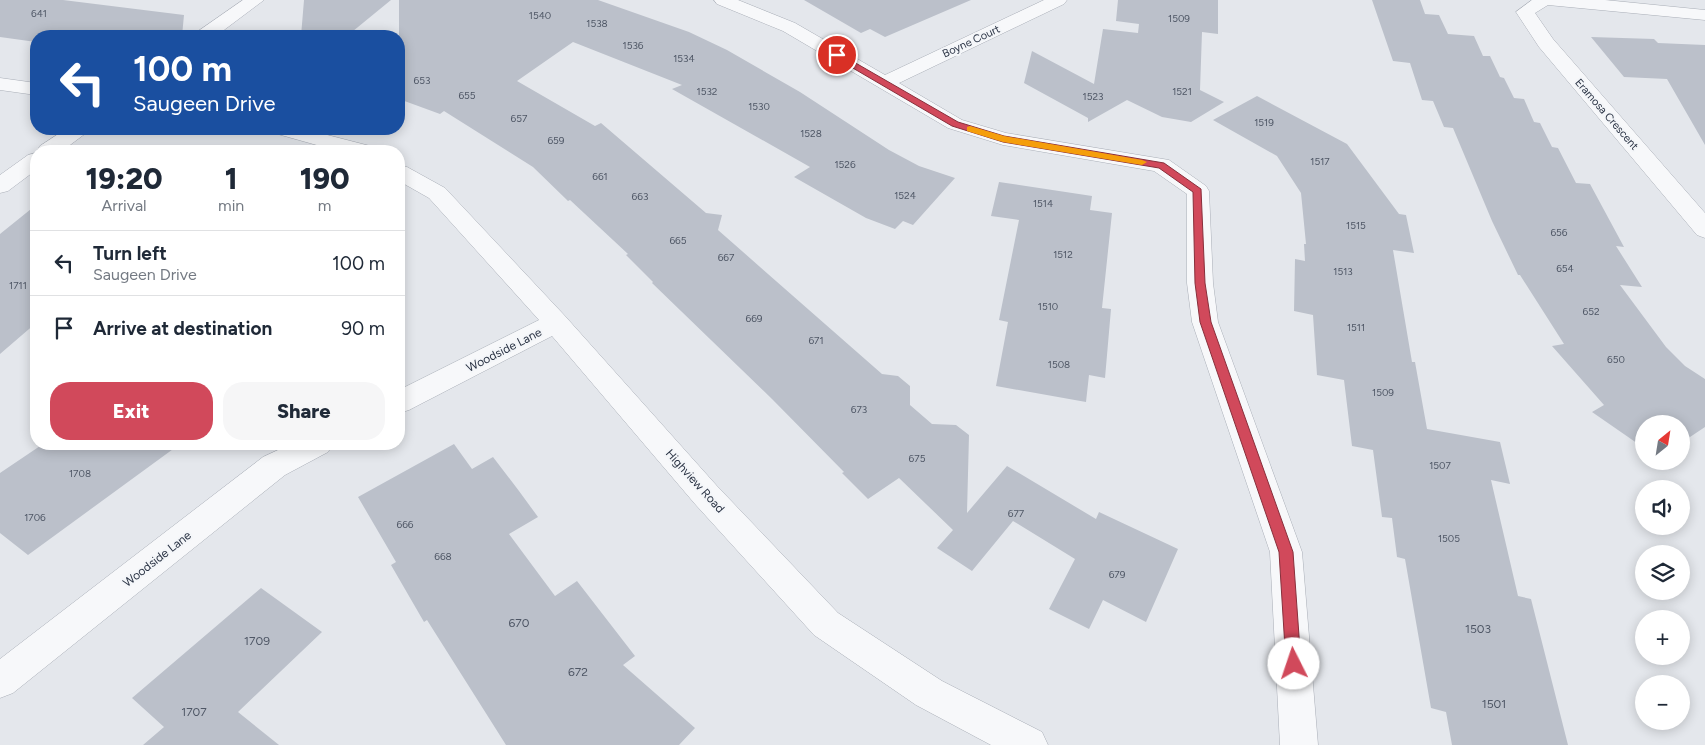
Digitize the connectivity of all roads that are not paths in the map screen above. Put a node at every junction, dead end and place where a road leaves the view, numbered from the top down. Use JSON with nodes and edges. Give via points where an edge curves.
{"nodes":[{"id":1,"x":255,"y":0,"type":"edge"},
{"id":2,"x":723,"y":0,"type":"edge"},
{"id":3,"x":1058,"y":0,"type":"edge"},
{"id":4,"x":1544,"y":0,"type":"edge"},
{"id":5,"x":1549,"y":0,"type":"edge"},
{"id":6,"x":1705,"y":15,"type":"edge"},
{"id":7,"x":212,"y":30,"type":"edge"},
{"id":8,"x":884,"y":83,"type":"junction"},
{"id":9,"x":0,"y":84,"type":"edge"},
{"id":10,"x":30,"y":88,"type":"edge"},
{"id":11,"x":71,"y":135,"type":"edge"},
{"id":12,"x":303,"y":135,"type":"edge"},
{"id":13,"x":56,"y":145,"type":"edge"},
{"id":14,"x":340,"y":145,"type":"edge"},
{"id":15,"x":30,"y":164,"type":"edge"},
{"id":16,"x":405,"y":175,"type":"edge"},
{"id":17,"x":0,"y":186,"type":"edge"},
{"id":18,"x":1705,"y":230,"type":"edge"},
{"id":19,"x":556,"y":323,"type":"junction"},
{"id":20,"x":405,"y":399,"type":"edge"},
{"id":21,"x":306,"y":450,"type":"edge"},
{"id":22,"x":0,"y":681,"type":"edge"},
{"id":23,"x":1029,"y":745,"type":"edge"},
{"id":24,"x":1299,"y":745,"type":"edge"}],
"edges":[{"from":1,"to":7,"type":"street"},
{"from":2,"to":8,"type":"street","via":[[789,27]]},
{"from":3,"to":8,"type":"street","name":"Boyne Court"},
{"from":4,"to":18,"type":"street","name":"Eramosa Crescent","via":[[1525,12],[1546,43]]},
{"from":5,"to":6,"type":"street"},
{"from":8,"to":24,"type":"street","via":[[955,124],[1003,139],[1161,165],[1198,191],[1200,283],[1205,322],[1286,552]]},
{"from":9,"to":10,"type":"street"},
{"from":11,"to":13,"type":"street"},
{"from":12,"to":14,"type":"street"},
{"from":15,"to":17,"type":"street"},
{"from":16,"to":19,"type":"street","name":"Highview Road","via":[[437,193]]},
{"from":19,"to":20,"type":"street","name":"Woodside Lane"},
{"from":19,"to":23,"type":"street","name":"Highview Road","via":[[706,495],[826,624],[929,692]]},
{"from":21,"to":22,"type":"street","name":"Woodside Lane","via":[[274,466]]}]}
